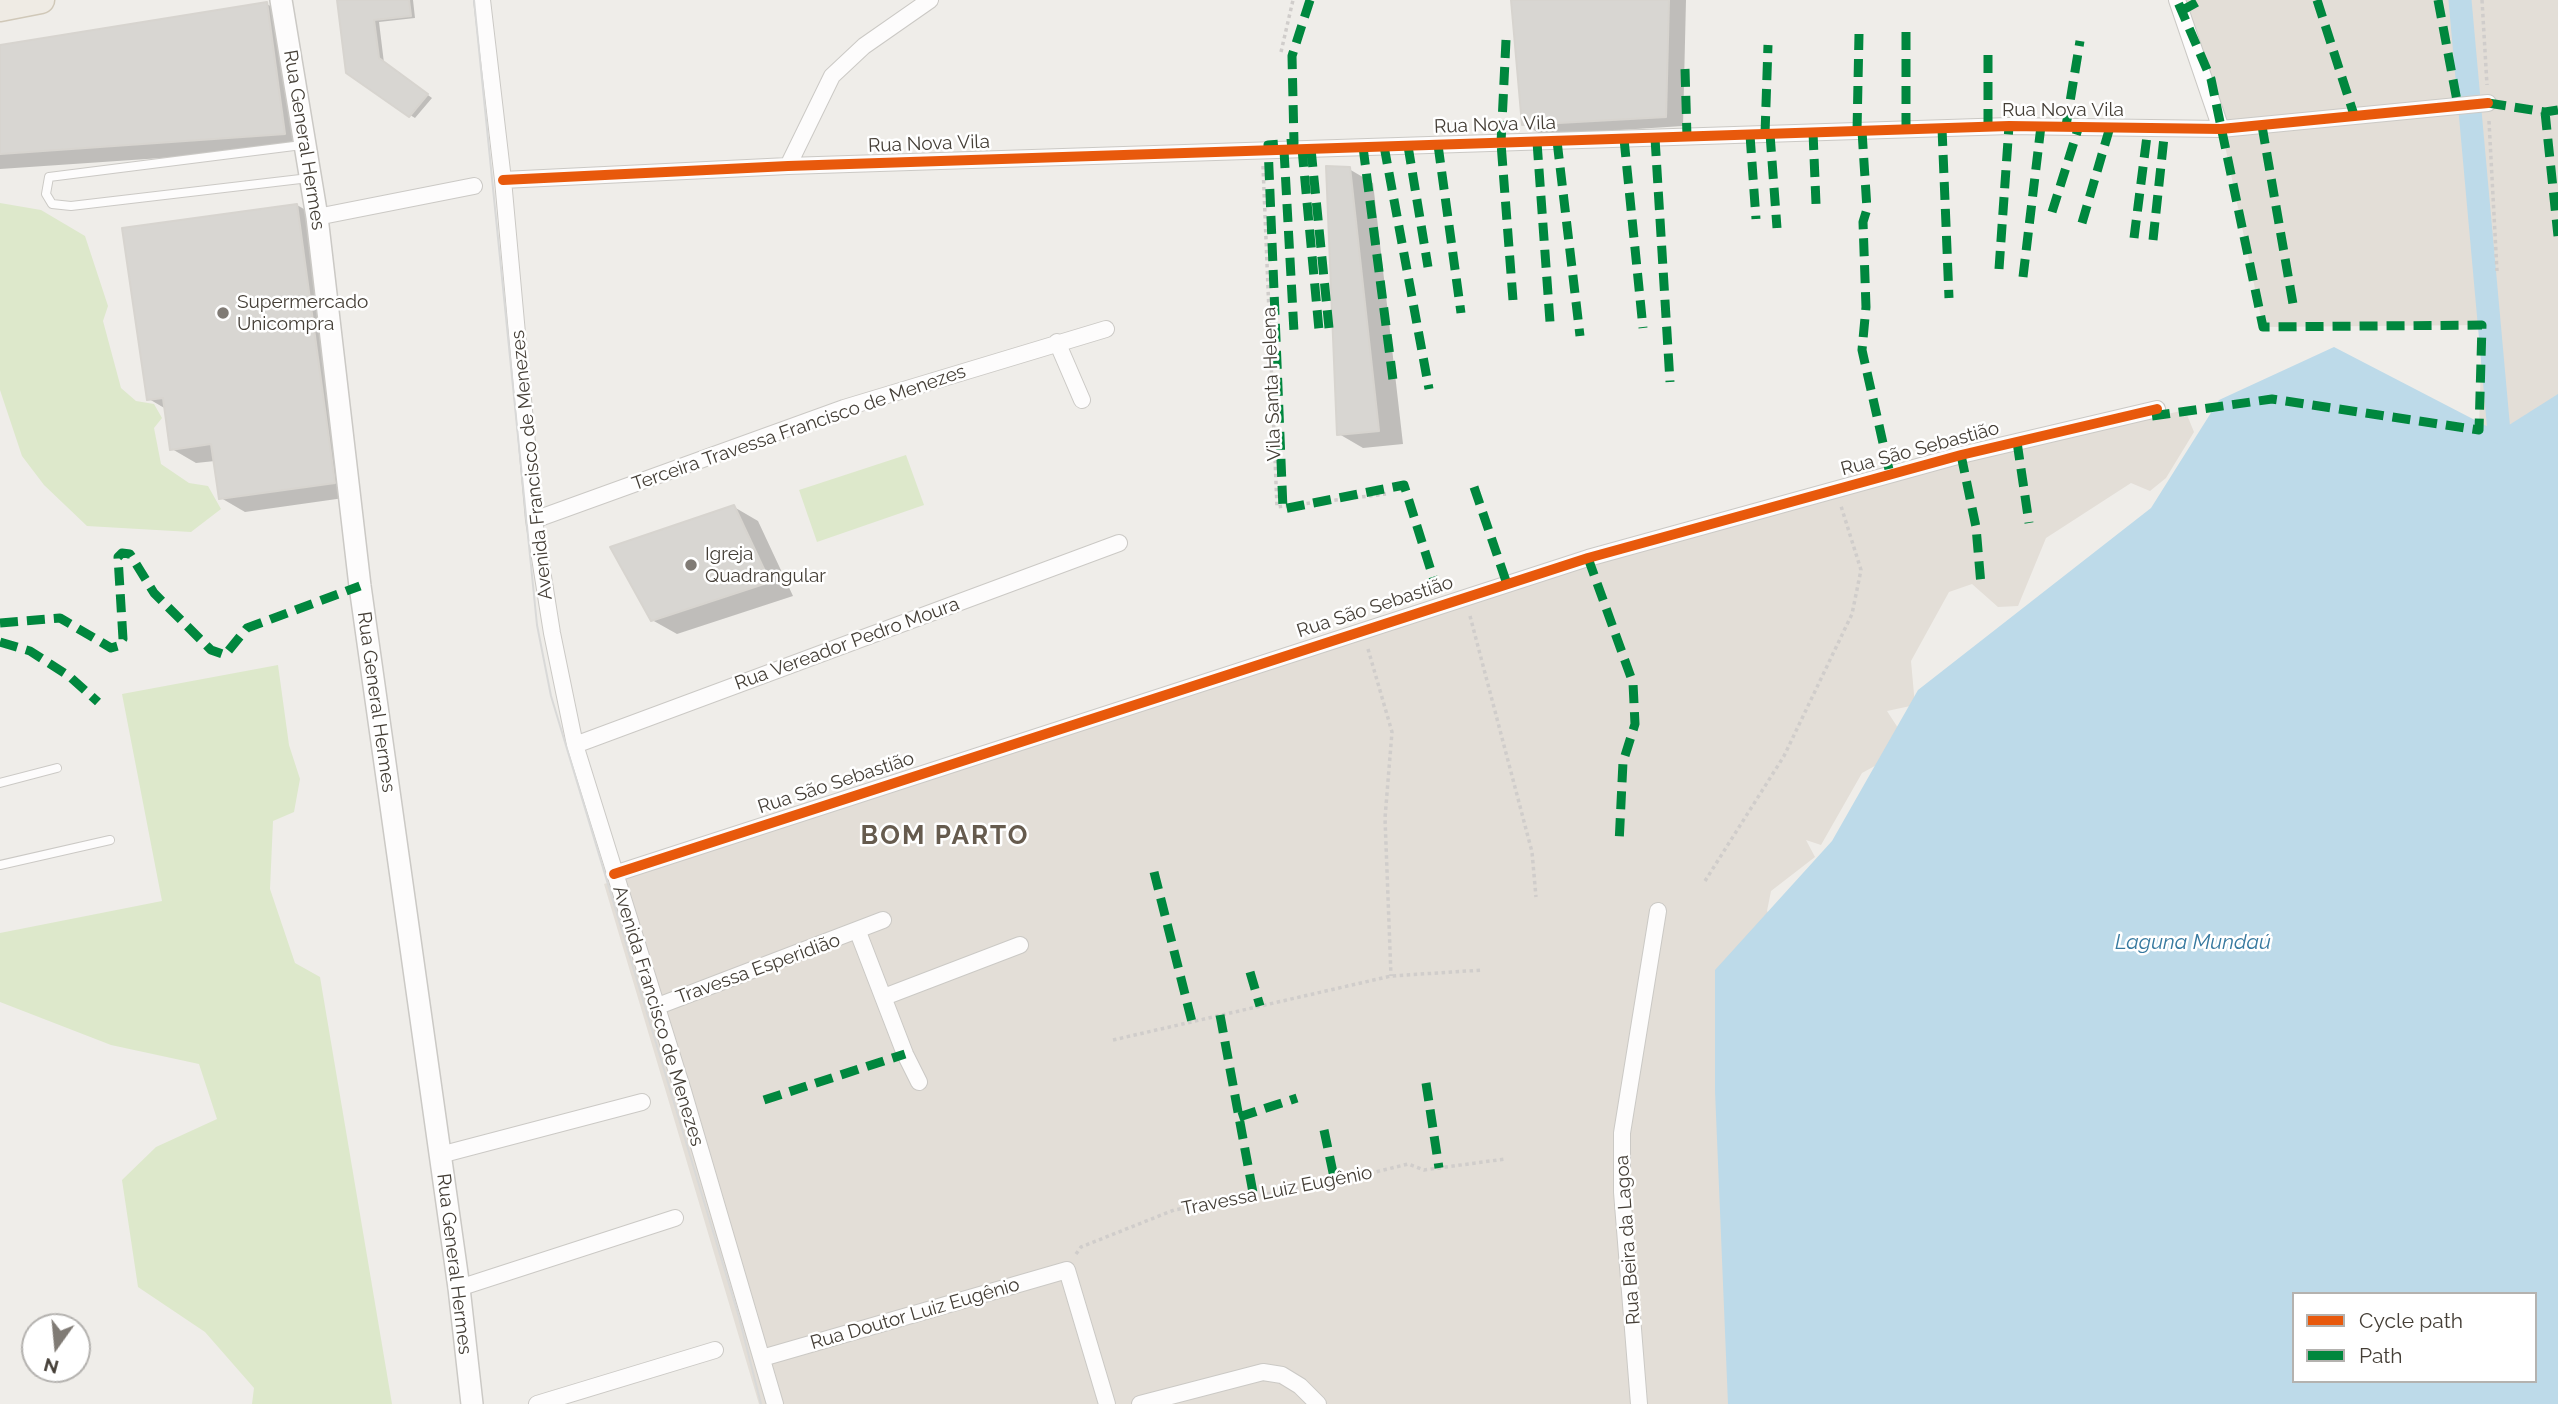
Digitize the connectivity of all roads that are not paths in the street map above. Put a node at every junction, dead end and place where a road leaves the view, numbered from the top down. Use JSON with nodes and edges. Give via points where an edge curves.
{"nodes":[{"id":1,"x":281,"y":0,"type":"edge"},
{"id":2,"x":482,"y":0,"type":"edge"},
{"id":3,"x":930,"y":0,"type":"edge"},
{"id":4,"x":2177,"y":0,"type":"edge"},
{"id":5,"x":2484,"y":103,"type":"road end"},
{"id":6,"x":2221,"y":129,"type":"junction"},
{"id":7,"x":305,"y":145,"type":"junction"},
{"id":8,"x":788,"y":166,"type":"junction"},
{"id":9,"x":310,"y":178,"type":"junction"},
{"id":10,"x":503,"y":180,"type":"junction"},
{"id":11,"x":474,"y":186,"type":"dead end"},
{"id":12,"x":317,"y":217,"type":"junction"},
{"id":13,"x":1106,"y":328,"type":"dead end"},
{"id":14,"x":1057,"y":342,"type":"junction"},
{"id":15,"x":1082,"y":400,"type":"dead end"},
{"id":16,"x":2157,"y":408,"type":"dead end"},
{"id":17,"x":534,"y":520,"type":"junction"},
{"id":18,"x":1119,"y":543,"type":"dead end"},
{"id":19,"x":575,"y":746,"type":"junction"},
{"id":20,"x":57,"y":768,"type":"dead end"},
{"id":21,"x":0,"y":783,"type":"edge"},
{"id":22,"x":110,"y":840,"type":"dead end"},
{"id":23,"x":0,"y":865,"type":"edge"},
{"id":24,"x":614,"y":874,"type":"junction"},
{"id":25,"x":1658,"y":911,"type":"dead end"},
{"id":26,"x":883,"y":920,"type":"dead end"},
{"id":27,"x":858,"y":932,"type":"junction"},
{"id":28,"x":1020,"y":945,"type":"dead end"},
{"id":29,"x":884,"y":997,"type":"junction"},
{"id":30,"x":657,"y":1006,"type":"junction"},
{"id":31,"x":919,"y":1082,"type":"dead end"},
{"id":32,"x":642,"y":1102,"type":"dead end"},
{"id":33,"x":440,"y":1155,"type":"junction"},
{"id":34,"x":675,"y":1218,"type":"dead end"},
{"id":35,"x":459,"y":1288,"type":"junction"},
{"id":36,"x":715,"y":1350,"type":"dead end"},
{"id":37,"x":762,"y":1358,"type":"junction"},
{"id":38,"x":472,"y":1404,"type":"edge"},
{"id":39,"x":537,"y":1404,"type":"edge"},
{"id":40,"x":775,"y":1404,"type":"edge"},
{"id":41,"x":1107,"y":1404,"type":"edge"},
{"id":42,"x":1140,"y":1404,"type":"edge"},
{"id":43,"x":1318,"y":1404,"type":"edge"},
{"id":44,"x":1639,"y":1404,"type":"edge"}],
"edges":[{"from":1,"to":7,"type":"street","name":"Rua General Hermes"},
{"from":2,"to":10,"type":"street","name":"Avenida Francisco de Menezes"},
{"from":3,"to":8,"type":"street","via":[[864,46],[832,76]]},
{"from":4,"to":6,"type":"street"},
{"from":5,"to":6,"type":"street","name":"Rua Nova Vila"},
{"from":6,"to":8,"type":"street","name":"Rua Nova Vila","via":[[2009,126]]},
{"from":7,"to":9,"type":"street","name":"Rua General Hermes"},
{"from":7,"to":9,"type":"lane","via":[[48,177],[46,194],[52,204],[71,206]]},
{"from":8,"to":10,"type":"street","name":"Rua Nova Vila"},
{"from":9,"to":12,"type":"street","name":"Rua General Hermes"},
{"from":10,"to":17,"type":"street","name":"Avenida Francisco de Menezes"},
{"from":11,"to":12,"type":"street"},
{"from":12,"to":33,"type":"street","name":"Rua General Hermes","via":[[360,586]]},
{"from":13,"to":14,"type":"street","name":"Terceira Travessa Francisco de Menezes"},
{"from":14,"to":15,"type":"street"},
{"from":14,"to":17,"type":"street","name":"Terceira Travessa Francisco de Menezes","via":[[844,408]]},
{"from":16,"to":24,"type":"street","name":"Rua São Sebastião","via":[[1961,455],[1588,558]]},
{"from":17,"to":19,"type":"street","name":"Avenida Francisco de Menezes"},
{"from":18,"to":19,"type":"street","name":"Rua Vereador Pedro Moura"},
{"from":19,"to":24,"type":"street","name":"Avenida Francisco de Menezes"},
{"from":20,"to":21,"type":"lane"},
{"from":22,"to":23,"type":"lane"},
{"from":24,"to":30,"type":"street","name":"Avenida Francisco de Menezes"},
{"from":25,"to":44,"type":"street","name":"Rua Beira da Lagoa","via":[[1622,1133],[1622,1192]]},
{"from":26,"to":27,"type":"street","name":"Travessa Esperidião"},
{"from":27,"to":29,"type":"street","name":"Travessa Esperidião"},
{"from":27,"to":30,"type":"street","name":"Travessa Esperidião"},
{"from":28,"to":29,"type":"street"},
{"from":29,"to":31,"type":"street","name":"Travessa Esperidião"},
{"from":30,"to":37,"type":"street","name":"Avenida Francisco de Menezes"},
{"from":32,"to":33,"type":"street"},
{"from":33,"to":35,"type":"street","name":"Rua General Hermes"},
{"from":34,"to":35,"type":"street"},
{"from":35,"to":38,"type":"street","name":"Rua General Hermes"},
{"from":36,"to":39,"type":"street"},
{"from":37,"to":40,"type":"street","name":"Avenida Francisco de Menezes"},
{"from":37,"to":41,"type":"street","name":"Rua Doutor Luiz Eugênio","via":[[1067,1270]]},
{"from":42,"to":43,"type":"street","via":[[1263,1372],[1282,1375]]}]}
